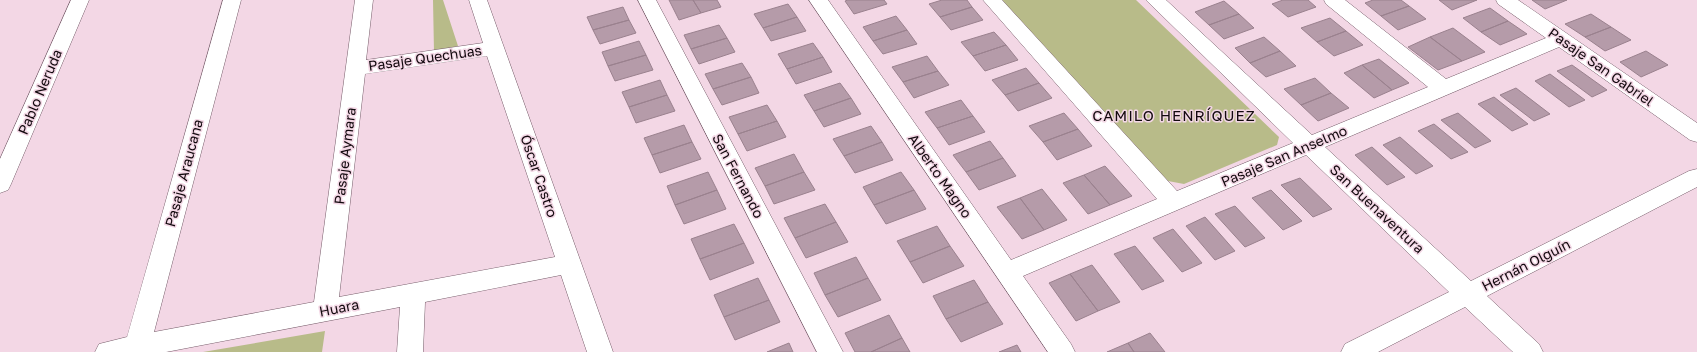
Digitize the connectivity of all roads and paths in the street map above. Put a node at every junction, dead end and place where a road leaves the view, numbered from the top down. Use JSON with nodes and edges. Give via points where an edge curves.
{"nodes":[{"id":1,"x":80,"y":0,"type":"edge"},
{"id":2,"x":232,"y":0,"type":"edge"},
{"id":3,"x":364,"y":0,"type":"edge"},
{"id":4,"x":478,"y":0,"type":"edge"},
{"id":5,"x":647,"y":0,"type":"edge"},
{"id":6,"x":818,"y":0,"type":"edge"},
{"id":7,"x":992,"y":0,"type":"edge"},
{"id":8,"x":1155,"y":0,"type":"edge"},
{"id":9,"x":1333,"y":0,"type":"edge"},
{"id":10,"x":1505,"y":0,"type":"edge"},
{"id":11,"x":1561,"y":39,"type":"junction"},
{"id":12,"x":495,"y":48,"type":"junction"},
{"id":13,"x":356,"y":68,"type":"junction"},
{"id":14,"x":1444,"y":89,"type":"junction"},
{"id":15,"x":1697,"y":134,"type":"edge"},
{"id":16,"x":1309,"y":145,"type":"junction"},
{"id":17,"x":1697,"y":178,"type":"edge"},
{"id":18,"x":0,"y":184,"type":"edge"},
{"id":19,"x":1173,"y":202,"type":"junction"},
{"id":20,"x":570,"y":264,"type":"junction"},
{"id":21,"x":1007,"y":272,"type":"junction"},
{"id":22,"x":413,"y":294,"type":"junction"},
{"id":23,"x":1468,"y":294,"type":"junction"},
{"id":24,"x":325,"y":311,"type":"junction"},
{"id":25,"x":137,"y":346,"type":"junction"},
{"id":26,"x":108,"y":352,"type":"edge"},
{"id":27,"x":410,"y":352,"type":"edge"},
{"id":28,"x":600,"y":352,"type":"edge"},
{"id":29,"x":830,"y":352,"type":"edge"},
{"id":30,"x":1062,"y":352,"type":"edge"},
{"id":31,"x":1354,"y":352,"type":"edge"},
{"id":32,"x":1530,"y":352,"type":"edge"}],
"edges":[{"from":1,"to":18,"type":"street","name":"Pablo Neruda"},
{"from":2,"to":25,"type":"street","name":"Pasaje Araucana"},
{"from":3,"to":13,"type":"street","name":"Pasaje Aymara"},
{"from":4,"to":12,"type":"street","name":"Óscar Castro"},
{"from":5,"to":29,"type":"street","name":"San Fernando"},
{"from":6,"to":21,"type":"street","name":"Alberto Magno"},
{"from":7,"to":19,"type":"street"},
{"from":8,"to":16,"type":"street","name":"San Buenaventura"},
{"from":9,"to":14,"type":"street"},
{"from":10,"to":11,"type":"street","name":"Pasaje San Gabriel"},
{"from":11,"to":14,"type":"street","name":"Pasaje San Anselmo"},
{"from":11,"to":15,"type":"street","name":"Pasaje San Gabriel"},
{"from":12,"to":13,"type":"street","name":"Pasaje Quechuas"},
{"from":12,"to":20,"type":"street","name":"Óscar Castro"},
{"from":13,"to":24,"type":"street","name":"Pasaje Aymara"},
{"from":14,"to":16,"type":"street","name":"Pasaje San Anselmo"},
{"from":16,"to":19,"type":"street","name":"Pasaje San Anselmo"},
{"from":16,"to":23,"type":"street","name":"San Buenaventura"},
{"from":17,"to":23,"type":"street","name":"Hernán Olguín"},
{"from":19,"to":21,"type":"street","name":"Pasaje San Anselmo"},
{"from":20,"to":22,"type":"street","name":"Huara"},
{"from":20,"to":28,"type":"street","name":"Óscar Castro"},
{"from":21,"to":30,"type":"street","name":"Alberto Magno"},
{"from":22,"to":24,"type":"street","name":"Huara"},
{"from":22,"to":27,"type":"street"},
{"from":23,"to":31,"type":"street","name":"Hernán Olguín"},
{"from":23,"to":32,"type":"street","name":"San Buenaventura"},
{"from":24,"to":25,"type":"street","name":"Huara"},
{"from":25,"to":26,"type":"street","name":"Huara"}]}
